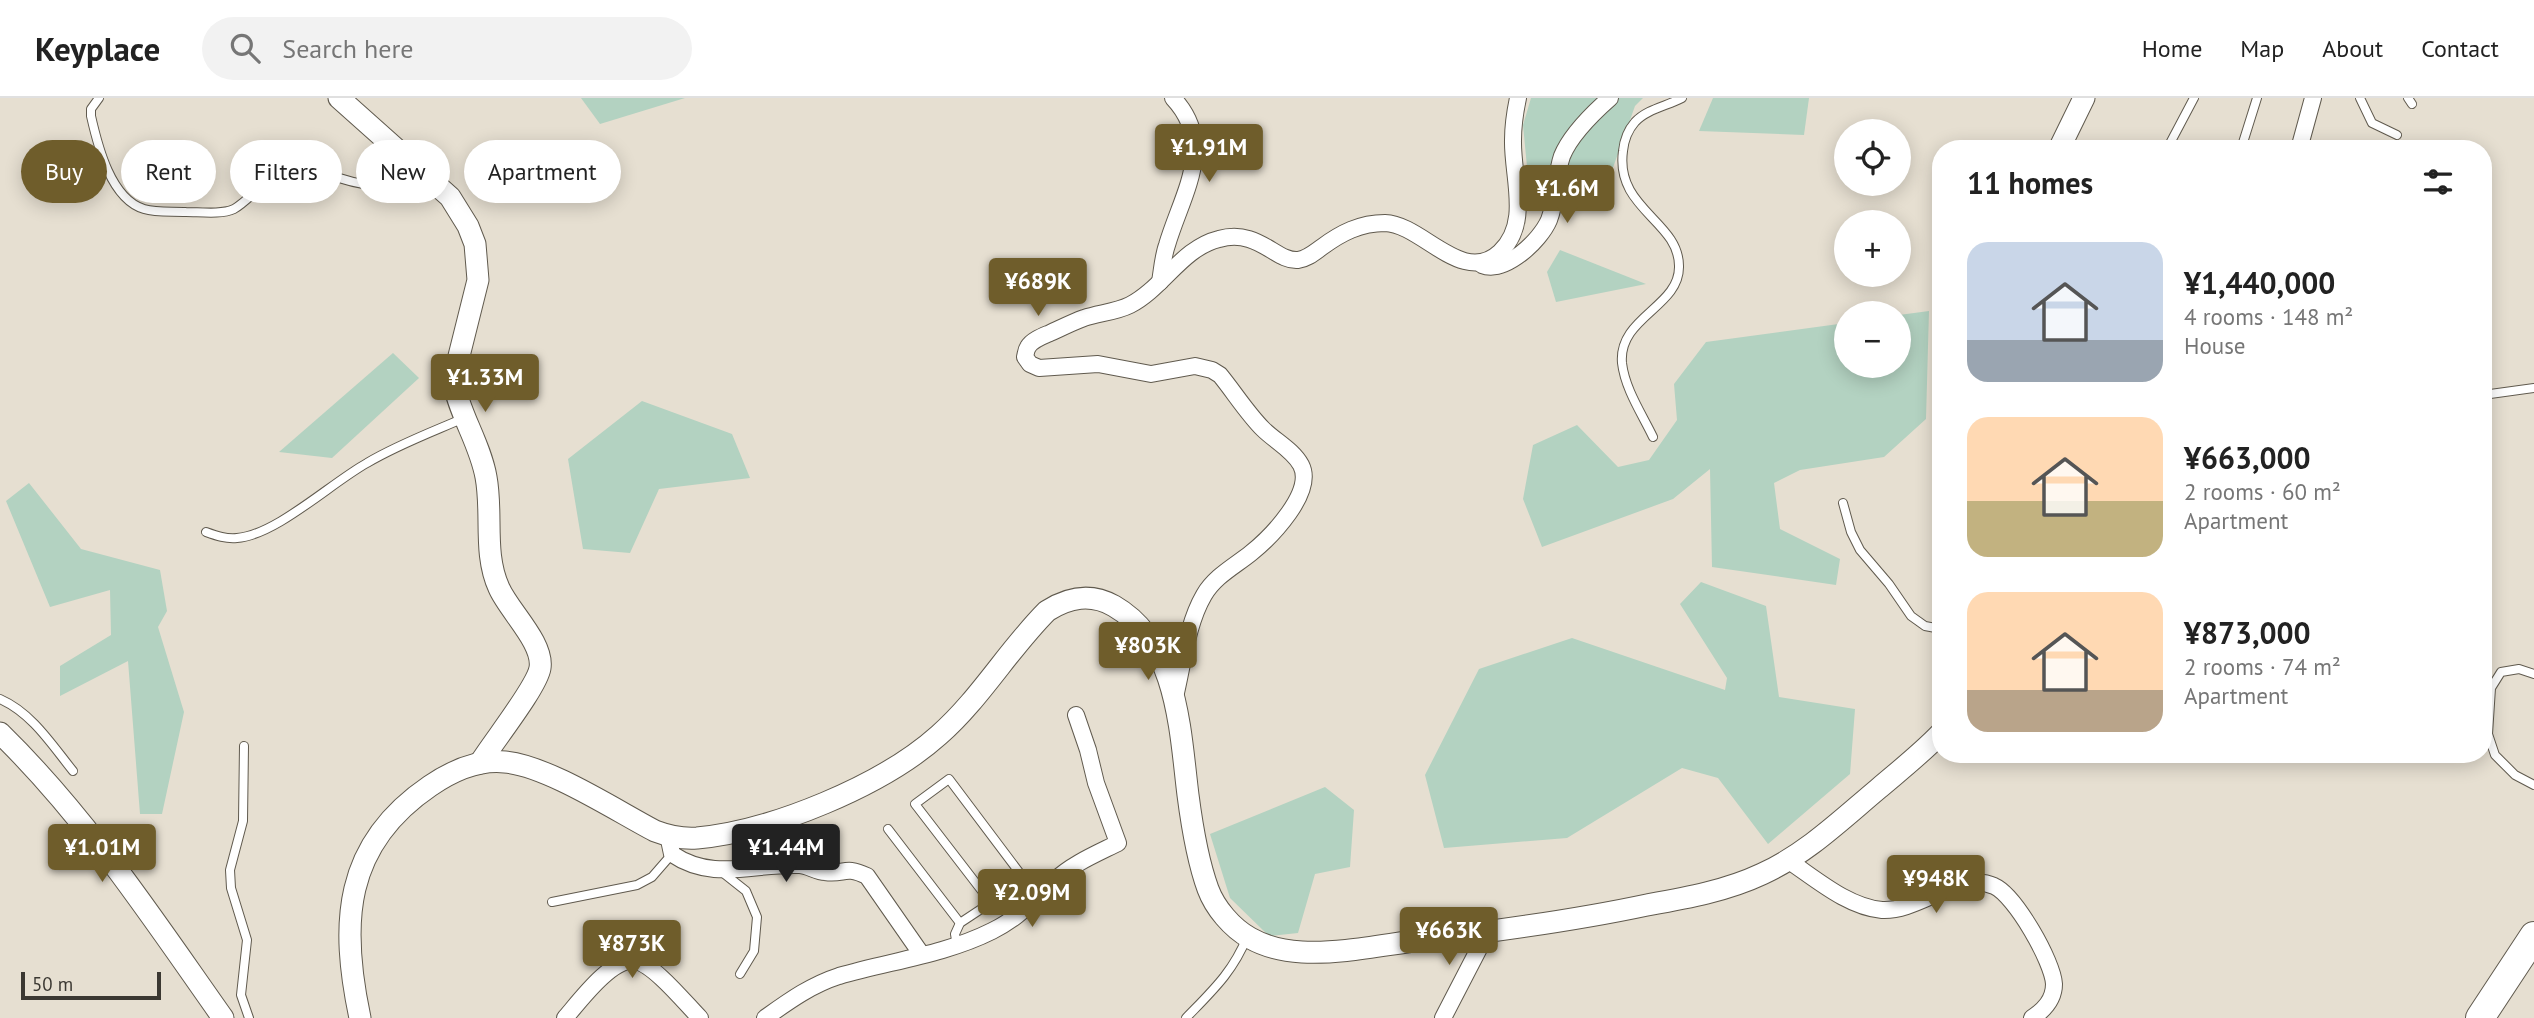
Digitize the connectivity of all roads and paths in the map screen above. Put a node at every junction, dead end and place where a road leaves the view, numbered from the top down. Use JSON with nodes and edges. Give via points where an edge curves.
{"nodes":[{"id":1,"x":99,"y":98,"type":"edge"},
{"id":2,"x":339,"y":98,"type":"edge"},
{"id":3,"x":1172,"y":98,"type":"edge"},
{"id":4,"x":1518,"y":98,"type":"edge"},
{"id":5,"x":1610,"y":98,"type":"edge"},
{"id":6,"x":1682,"y":98,"type":"edge"},
{"id":7,"x":2084,"y":98,"type":"edge"},
{"id":8,"x":2194,"y":98,"type":"edge"},
{"id":9,"x":2257,"y":98,"type":"edge"},
{"id":10,"x":2313,"y":98,"type":"edge"},
{"id":11,"x":2360,"y":98,"type":"edge"},
{"id":12,"x":2397,"y":135,"type":"dead end"},
{"id":13,"x":387,"y":140,"type":"edge"},
{"id":14,"x":2063,"y":140,"type":"edge"},
{"id":15,"x":2172,"y":140,"type":"edge"},
{"id":16,"x":2244,"y":140,"type":"edge"},
{"id":17,"x":2301,"y":140,"type":"edge"},
{"id":18,"x":356,"y":184,"type":"edge"},
{"id":19,"x":450,"y":197,"type":"edge"},
{"id":20,"x":1477,"y":262,"type":"junction"},
{"id":21,"x":1159,"y":284,"type":"junction"},
{"id":22,"x":2534,"y":388,"type":"edge"},
{"id":23,"x":2492,"y":394,"type":"edge"},
{"id":24,"x":464,"y":418,"type":"junction"},
{"id":25,"x":1653,"y":437,"type":"dead end"},
{"id":26,"x":1843,"y":503,"type":"dead end"},
{"id":27,"x":206,"y":532,"type":"dead end"},
{"id":28,"x":1932,"y":627,"type":"edge"},
{"id":29,"x":2534,"y":674,"type":"edge"},
{"id":30,"x":2492,"y":686,"type":"edge"},
{"id":31,"x":1175,"y":697,"type":"junction"},
{"id":32,"x":0,"y":699,"type":"edge"},
{"id":33,"x":1076,"y":715,"type":"dead end"},
{"id":34,"x":0,"y":733,"type":"edge"},
{"id":35,"x":1932,"y":741,"type":"edge"},
{"id":36,"x":244,"y":746,"type":"dead end"},
{"id":37,"x":2492,"y":748,"type":"edge"},
{"id":38,"x":480,"y":763,"type":"junction"},
{"id":39,"x":73,"y":771,"type":"dead end"},
{"id":40,"x":2534,"y":785,"type":"edge"},
{"id":41,"x":888,"y":829,"type":"dead end"},
{"id":42,"x":670,"y":845,"type":"junction"},
{"id":43,"x":1788,"y":861,"type":"junction"},
{"id":44,"x":720,"y":870,"type":"junction"},
{"id":45,"x":552,"y":902,"type":"dead end"},
{"id":46,"x":992,"y":904,"type":"junction"},
{"id":47,"x":960,"y":923,"type":"junction"},
{"id":48,"x":1487,"y":933,"type":"junction"},
{"id":49,"x":2534,"y":936,"type":"edge"},
{"id":50,"x":1247,"y":937,"type":"junction"},
{"id":51,"x":957,"y":946,"type":"junction"},
{"id":52,"x":922,"y":955,"type":"junction"},
{"id":53,"x":740,"y":974,"type":"dead end"},
{"id":54,"x":223,"y":1018,"type":"edge"},
{"id":55,"x":249,"y":1018,"type":"edge"},
{"id":56,"x":360,"y":1018,"type":"edge"},
{"id":57,"x":565,"y":1018,"type":"edge"},
{"id":58,"x":700,"y":1018,"type":"edge"},
{"id":59,"x":765,"y":1018,"type":"edge"},
{"id":60,"x":1186,"y":1018,"type":"edge"},
{"id":61,"x":1443,"y":1018,"type":"edge"},
{"id":62,"x":2032,"y":1018,"type":"edge"},
{"id":63,"x":2480,"y":1018,"type":"edge"}],
"edges":[{"from":1,"to":18,"type":"lane","via":[[91,116],[112,182],[119,194],[144,209],[231,210],[293,166]]},
{"from":2,"to":13,"type":"street"},
{"from":3,"to":21,"type":"street","via":[[1186,112],[1195,155]]},
{"from":4,"to":20,"type":"street","via":[[1513,142],[1516,229],[1502,251]]},
{"from":5,"to":20,"type":"street","via":[[1568,144],[1542,233],[1505,264],[1494,268]]},
{"from":6,"to":25,"type":"lane","via":[[1635,121],[1624,139],[1622,159],[1632,197],[1674,244],[1680,267],[1673,289],[1638,321],[1626,340],[1622,362]]},
{"from":7,"to":14,"type":"street"},
{"from":8,"to":15,"type":"lane"},
{"from":9,"to":16,"type":"lane"},
{"from":10,"to":17,"type":"street"},
{"from":11,"to":12,"type":"lane","via":[[2372,123]]},
{"from":19,"to":24,"type":"street","via":[[475,244],[478,280],[453,380]]},
{"from":20,"to":21,"type":"street","via":[[1461,260],[1390,223],[1373,223],[1353,228],[1297,260],[1249,238],[1220,238],[1207,243]]},
{"from":21,"to":31,"type":"street","via":[[1129,305],[1082,318],[1036,340],[1025,357],[1039,368],[1098,364],[1151,374],[1195,366],[1212,370],[1262,428],[1295,457],[1303,468],[1304,481],[1301,494],[1276,529],[1205,592]]},
{"from":22,"to":23,"type":"lane"},
{"from":24,"to":27,"type":"lane","via":[[369,461],[257,534],[223,538]]},
{"from":24,"to":38,"type":"street","via":[[486,477],[494,574],[535,644],[541,666]]},
{"from":26,"to":28,"type":"lane","via":[[1860,550],[1911,616]]},
{"from":29,"to":30,"type":"lane","via":[[2519,668],[2501,672]]},
{"from":31,"to":42,"type":"street","via":[[1156,651],[1131,619],[1106,602],[1076,598],[1047,611],[940,734],[891,771],[854,790],[757,825]]},
{"from":31,"to":50,"type":"street","via":[[1203,873],[1219,909]]},
{"from":32,"to":39,"type":"lane","via":[[24,714]]},
{"from":33,"to":51,"type":"street","via":[[1118,843],[1055,880],[1022,914]]},
{"from":34,"to":54,"type":"street","via":[[99,845]]},
{"from":35,"to":43,"type":"street","via":[[1814,844]]},
{"from":36,"to":55,"type":"lane","via":[[243,821],[230,870],[247,940],[241,995]]},
{"from":37,"to":40,"type":"lane","via":[[2515,775]]},
{"from":38,"to":42,"type":"street","via":[[505,762],[542,772],[655,831]]},
{"from":38,"to":56,"type":"street","via":[[439,780],[405,804],[366,855],[353,894],[349,934]]},
{"from":41,"to":47,"type":"lane"},
{"from":42,"to":44,"type":"street","via":[[686,864]]},
{"from":42,"to":45,"type":"lane","via":[[652,877],[637,885]]},
{"from":43,"to":48,"type":"street","via":[[1730,887],[1698,895]]},
{"from":43,"to":62,"type":"street","via":[[1847,899],[1882,910],[1902,908],[1956,886],[1993,885],[2019,909],[2051,970],[2052,996],[2046,1008]]},
{"from":44,"to":52,"type":"street","via":[[798,865],[821,872],[853,869],[866,876]]},
{"from":44,"to":53,"type":"lane","via":[[746,891],[757,917],[754,951]]},
{"from":46,"to":46,"type":"lane","via":[[1025,880],[949,779],[915,804]]},
{"from":46,"to":47,"type":"lane"},
{"from":47,"to":51,"type":"lane","via":[[955,934]]},
{"from":48,"to":50,"type":"street","via":[[1303,952]]},
{"from":48,"to":61,"type":"street"},
{"from":49,"to":63,"type":"highway"},
{"from":50,"to":60,"type":"lane","via":[[1227,976]]},
{"from":51,"to":52,"type":"street"},
{"from":52,"to":59,"type":"street","via":[[837,976],[804,990]]},
{"from":57,"to":58,"type":"street","via":[[599,980],[621,962],[634,961],[648,967]]}]}
